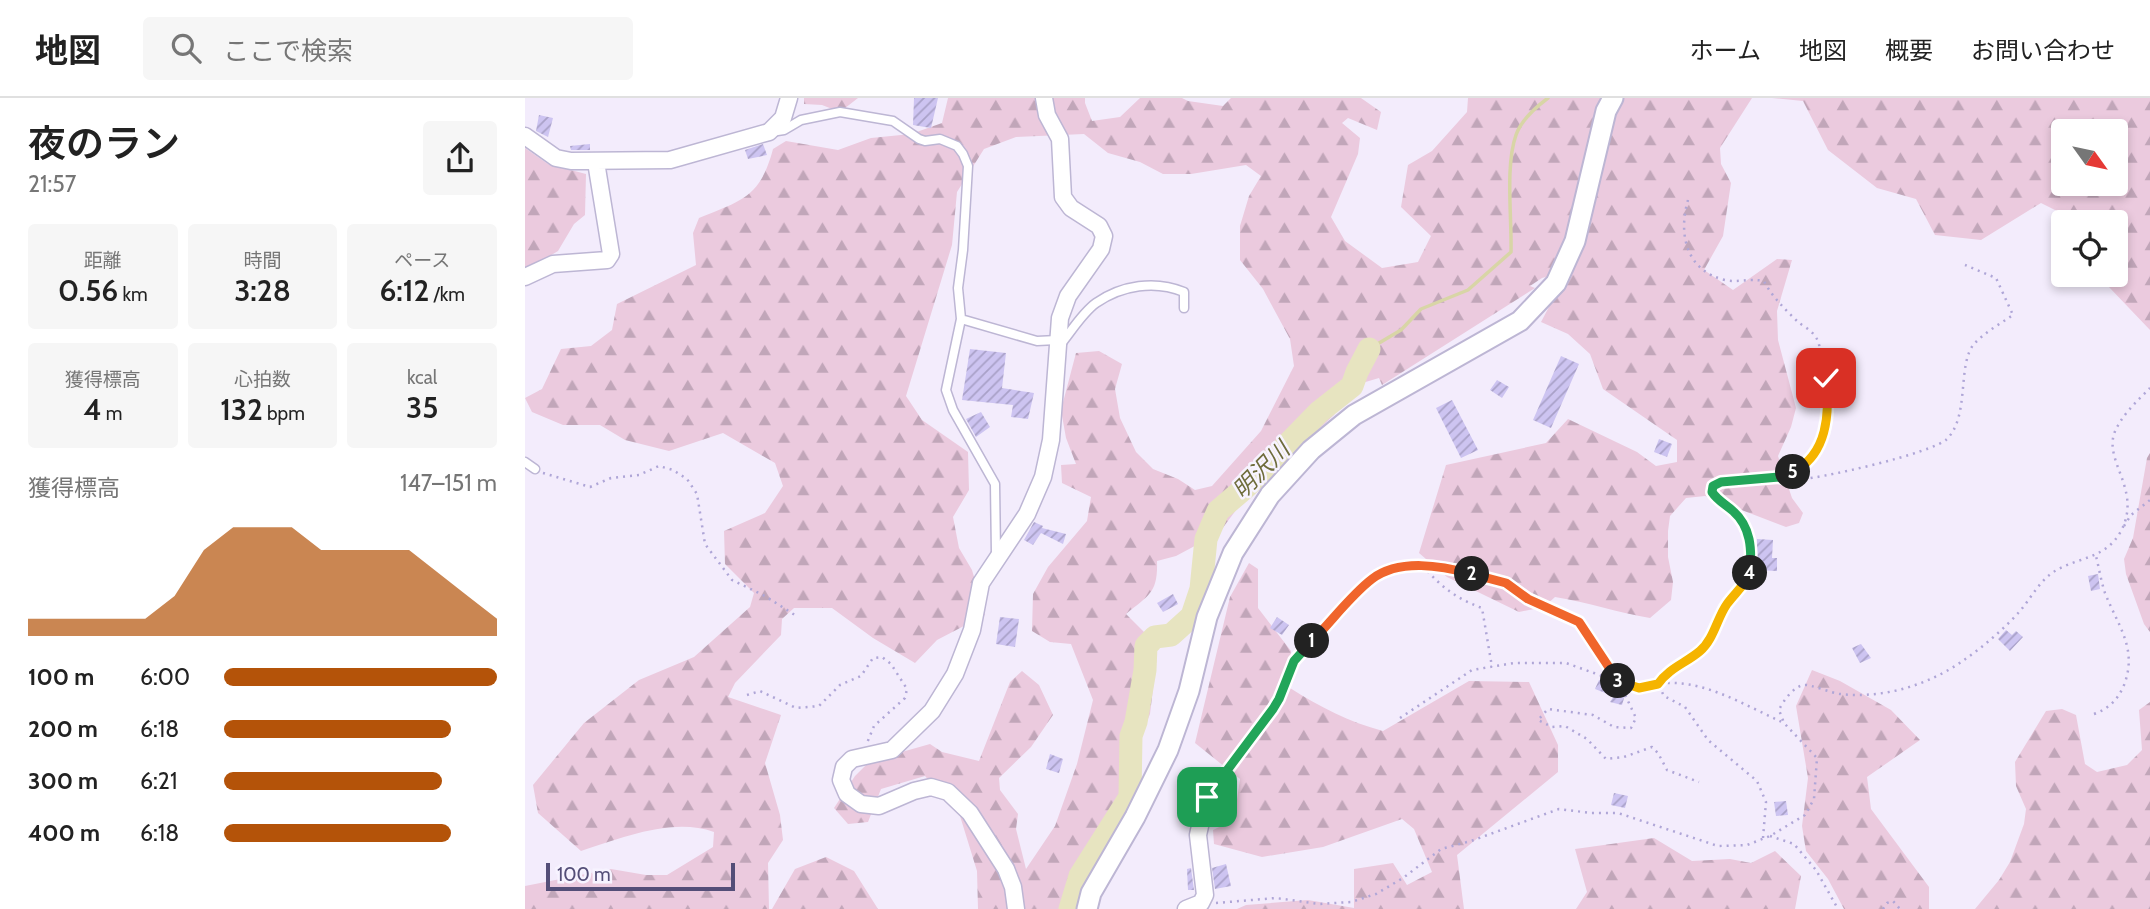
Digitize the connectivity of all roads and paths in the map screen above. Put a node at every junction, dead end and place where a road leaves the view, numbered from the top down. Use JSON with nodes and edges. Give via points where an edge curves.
{"nodes":[{"id":1,"x":789,"y":98,"type":"edge"},
{"id":2,"x":1044,"y":98,"type":"edge"},
{"id":3,"x":1613,"y":98,"type":"edge"},
{"id":4,"x":769,"y":132,"type":"junction"},
{"id":5,"x":525,"y":136,"type":"edge"},
{"id":6,"x":596,"y":162,"type":"junction"},
{"id":7,"x":1688,"y":200,"type":"dead end"},
{"id":8,"x":1965,"y":265,"type":"dead end"},
{"id":9,"x":525,"y":277,"type":"edge"},
{"id":10,"x":1184,"y":308,"type":"dead end"},
{"id":11,"x":961,"y":319,"type":"junction"},
{"id":12,"x":1057,"y":345,"type":"junction"},
{"id":13,"x":2150,"y":388,"type":"edge"},
{"id":14,"x":525,"y":462,"type":"edge"},
{"id":15,"x":535,"y":469,"type":"joint"},
{"id":16,"x":1788,"y":480,"type":"junction"},
{"id":17,"x":2150,"y":500,"type":"edge"},
{"id":18,"x":2122,"y":529,"type":"junction"},
{"id":19,"x":2096,"y":556,"type":"junction"},
{"id":20,"x":997,"y":561,"type":"junction"},
{"id":21,"x":1423,"y":566,"type":"junction"},
{"id":22,"x":798,"y":617,"type":"dead end"},
{"id":23,"x":1492,"y":667,"type":"junction"},
{"id":24,"x":1619,"y":682,"type":"junction"},
{"id":25,"x":1658,"y":684,"type":"junction"},
{"id":26,"x":747,"y":695,"type":"dead end"},
{"id":27,"x":2094,"y":715,"type":"dead end"},
{"id":28,"x":1400,"y":718,"type":"dead end"},
{"id":29,"x":1784,"y":723,"type":"junction"},
{"id":30,"x":861,"y":755,"type":"junction"},
{"id":31,"x":1699,"y":782,"type":"dead end"},
{"id":32,"x":1205,"y":804,"type":"joint"},
{"id":33,"x":1770,"y":836,"type":"junction"},
{"id":34,"x":1763,"y":838,"type":"junction"},
{"id":35,"x":1194,"y":906,"type":"edge"},
{"id":36,"x":1016,"y":909,"type":"edge"},
{"id":37,"x":1087,"y":909,"type":"edge"},
{"id":38,"x":1838,"y":909,"type":"edge"},
{"id":39,"x":1883,"y":909,"type":"edge"},
{"id":40,"x":1900,"y":909,"type":"edge"}],
"edges":[{"from":1,"to":4,"type":"street","via":[[783,118]]},
{"from":2,"to":12,"type":"street","via":[[1060,139],[1063,197],[1071,208],[1099,226],[1104,236],[1101,249],[1068,296]]},
{"from":3,"to":37,"type":"street","via":[[1575,241],[1556,283],[1520,321],[1354,415],[1311,450],[1269,495],[1233,553],[1207,617],[1168,751],[1091,893]]},
{"from":4,"to":6,"type":"street","via":[[670,160]]},
{"from":4,"to":11,"type":"lane","via":[[840,112],[893,121],[919,139],[940,139],[957,146],[968,166],[958,288]]},
{"from":5,"to":6,"type":"street","via":[[556,158]]},
{"from":6,"to":9,"type":"street","via":[[611,254],[607,260],[553,264]]},
{"from":7,"to":16,"type":"path","via":[[1683,232],[1688,253],[1722,280],[1763,281],[1771,295],[1815,335],[1820,347],[1829,402],[1823,436],[1807,465],[1791,473]]},
{"from":8,"to":16,"type":"path","via":[[1996,278],[2013,315],[1973,345],[1957,423],[1949,437],[1917,454]]},
{"from":10,"to":12,"type":"lane","via":[[1184,292],[1170,286],[1123,289],[1095,304]]},
{"from":11,"to":12,"type":"lane"},
{"from":11,"to":20,"type":"lane","via":[[946,390],[995,484]]},
{"from":12,"to":20,"type":"street","via":[[1051,440],[1043,477],[1027,514]]},
{"from":13,"to":18,"type":"path","via":[[2115,434],[2113,449],[2129,499]]},
{"from":14,"to":15,"type":"lane"},
{"from":15,"to":22,"type":"path","via":[[590,487],[659,466],[673,470],[687,479],[697,494],[705,544],[731,580]]},
{"from":16,"to":25,"type":"path","via":[[1779,477],[1713,486],[1712,492],[1747,529],[1750,571],[1708,642]]},
{"from":17,"to":18,"type":"path"},
{"from":18,"to":19,"type":"path"},
{"from":19,"to":27,"type":"path","via":[[2104,591],[2130,655],[2121,692],[2107,710]]},
{"from":19,"to":29,"type":"path","via":[[2056,571],[2012,620],[1930,681],[1868,696],[1803,685],[1780,707]]},
{"from":20,"to":30,"type":"street","via":[[981,583],[972,630],[955,674],[932,711],[893,750]]},
{"from":21,"to":23,"type":"path","via":[[1462,601],[1482,608]]},
{"from":21,"to":24,"type":"path","via":[[1506,583],[1528,599],[1579,622]]},
{"from":21,"to":32,"type":"path","via":[[1394,569],[1373,578],[1301,652],[1279,699],[1211,788]]},
{"from":23,"to":24,"type":"path","via":[[1566,663]]},
{"from":23,"to":28,"type":"path","via":[[1472,670]]},
{"from":24,"to":25,"type":"path","via":[[1639,688]]},
{"from":24,"to":31,"type":"path","via":[[1636,718],[1631,728],[1614,727],[1593,715],[1548,709],[1538,720],[1552,727],[1565,726],[1587,739],[1606,759],[1652,747],[1667,770]]},
{"from":25,"to":29,"type":"path","via":[[1707,689]]},
{"from":25,"to":34,"type":"path","via":[[1664,696],[1685,707],[1708,740],[1757,781],[1766,802]]},
{"from":26,"to":30,"type":"path","via":[[760,691],[796,708],[819,706],[840,685],[861,676],[873,658],[882,657],[907,689],[905,698],[874,726]]},
{"from":29,"to":33,"type":"path","via":[[1817,758],[1814,799],[1805,816]]},
{"from":30,"to":36,"type":"street","via":[[844,767],[841,780],[847,794],[861,804],[879,806],[931,787],[948,792],[971,813],[1006,869]]},
{"from":32,"to":35,"type":"street","via":[[1198,835],[1205,895]]},
{"from":33,"to":34,"type":"path"},
{"from":33,"to":38,"type":"path","via":[[1794,844],[1816,870]]},
{"from":34,"to":35,"type":"path","via":[[1747,845],[1718,846],[1618,813],[1559,809],[1441,849],[1376,894],[1350,902],[1319,904],[1276,898]]},
{"from":39,"to":40,"type":"path","via":[[1893,901]]}]}
